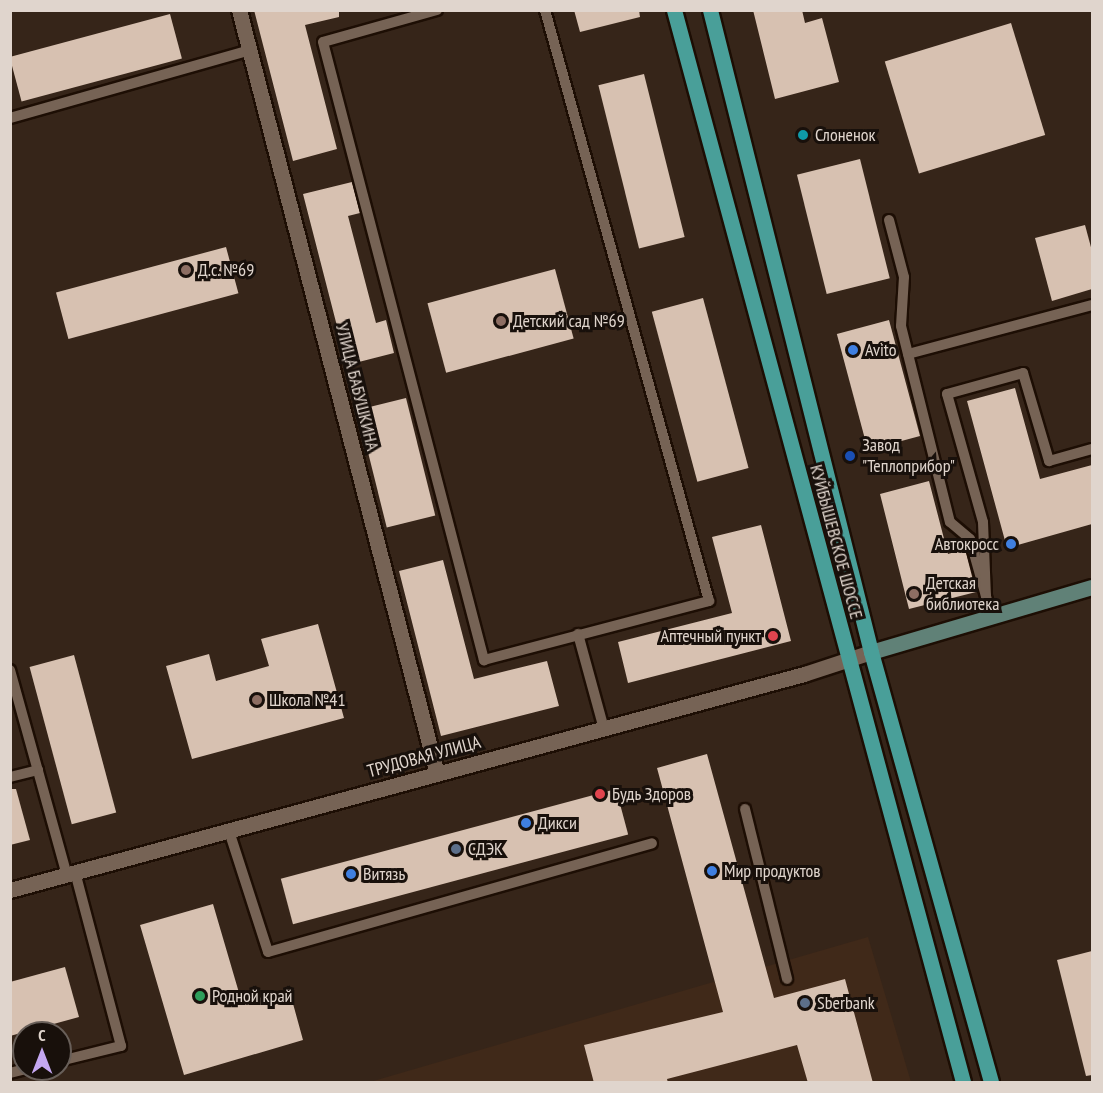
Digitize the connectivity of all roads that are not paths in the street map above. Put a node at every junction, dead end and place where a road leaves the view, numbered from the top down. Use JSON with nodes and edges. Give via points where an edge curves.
{"nodes":[{"id":1,"x":239,"y":10,"type":"edge"},
{"id":2,"x":437,"y":10,"type":"edge"},
{"id":3,"x":545,"y":10,"type":"edge"},
{"id":4,"x":674,"y":10,"type":"edge"},
{"id":5,"x":710,"y":10,"type":"edge"},
{"id":6,"x":407,"y":14,"type":"edge"},
{"id":7,"x":250,"y":50,"type":"junction"},
{"id":8,"x":10,"y":118,"type":"edge"},
{"id":9,"x":889,"y":220,"type":"dead end"},
{"id":10,"x":1092,"y":305,"type":"edge"},
{"id":11,"x":908,"y":354,"type":"junction"},
{"id":12,"x":1092,"y":449,"type":"edge"},
{"id":13,"x":1092,"y":587,"type":"edge"},
{"id":14,"x":986,"y":597,"type":"junction"},
{"id":15,"x":991,"y":614,"type":"junction"},
{"id":16,"x":578,"y":634,"type":"junction"},
{"id":17,"x":871,"y":652,"type":"junction"},
{"id":18,"x":847,"y":660,"type":"junction"},
{"id":19,"x":10,"y":670,"type":"edge"},
{"id":20,"x":604,"y":729,"type":"junction"},
{"id":21,"x":38,"y":770,"type":"junction"},
{"id":22,"x":437,"y":774,"type":"junction"},
{"id":23,"x":10,"y":777,"type":"edge"},
{"id":24,"x":745,"y":808,"type":"dead end"},
{"id":25,"x":229,"y":831,"type":"junction"},
{"id":26,"x":652,"y":843,"type":"dead end"},
{"id":27,"x":71,"y":874,"type":"junction"},
{"id":28,"x":10,"y":890,"type":"edge"},
{"id":29,"x":787,"y":979,"type":"dead end"},
{"id":30,"x":72,"y":1058,"type":"edge"},
{"id":31,"x":963,"y":1083,"type":"edge"},
{"id":32,"x":992,"y":1083,"type":"edge"}],
"edges":[{"from":1,"to":7,"type":"street","name":"УЛИЦА БАБУШКИНА"},
{"from":2,"to":6,"type":"lane"},
{"from":3,"to":16,"type":"lane","via":[[709,601]]},
{"from":4,"to":18,"type":"main road","name":"КУЙБЫШЕВСКОЕ ШОССЕ"},
{"from":5,"to":17,"type":"main road","name":"КУЙБЫШЕВСКОЕ ШОССЕ"},
{"from":6,"to":16,"type":"lane","via":[[323,42],[484,660]]},
{"from":7,"to":8,"type":"lane"},
{"from":7,"to":22,"type":"street","name":"УЛИЦА БАБУШКИНА"},
{"from":9,"to":11,"type":"lane","via":[[904,278],[901,326]]},
{"from":10,"to":11,"type":"lane"},
{"from":11,"to":14,"type":"lane","via":[[950,522],[970,539]]},
{"from":12,"to":14,"type":"lane","via":[[1049,461],[1023,373],[947,394],[983,522]]},
{"from":13,"to":15,"type":"main road"},
{"from":14,"to":15,"type":"lane"},
{"from":15,"to":17,"type":"main road"},
{"from":16,"to":20,"type":"lane"},
{"from":17,"to":18,"type":"street","name":"ТРУДОВАЯ УЛИЦА"},
{"from":17,"to":32,"type":"main road","name":"КУЙБЫШЕВСКОЕ ШОССЕ"},
{"from":18,"to":20,"type":"street","name":"ТРУДОВАЯ УЛИЦА"},
{"from":18,"to":31,"type":"main road","name":"КУЙБЫШЕВСКОЕ ШОССЕ"},
{"from":19,"to":21,"type":"lane"},
{"from":20,"to":22,"type":"street","name":"ТРУДОВАЯ УЛИЦА"},
{"from":21,"to":23,"type":"lane"},
{"from":21,"to":27,"type":"lane"},
{"from":22,"to":25,"type":"street","name":"ТРУДОВАЯ УЛИЦА"},
{"from":24,"to":29,"type":"lane"},
{"from":25,"to":26,"type":"lane","via":[[268,952]]},
{"from":25,"to":27,"type":"street","name":"ТРУДОВАЯ УЛИЦА"},
{"from":27,"to":28,"type":"street","name":"ТРУДОВАЯ УЛИЦА"},
{"from":27,"to":30,"type":"lane","via":[[122,1046]]}]}
